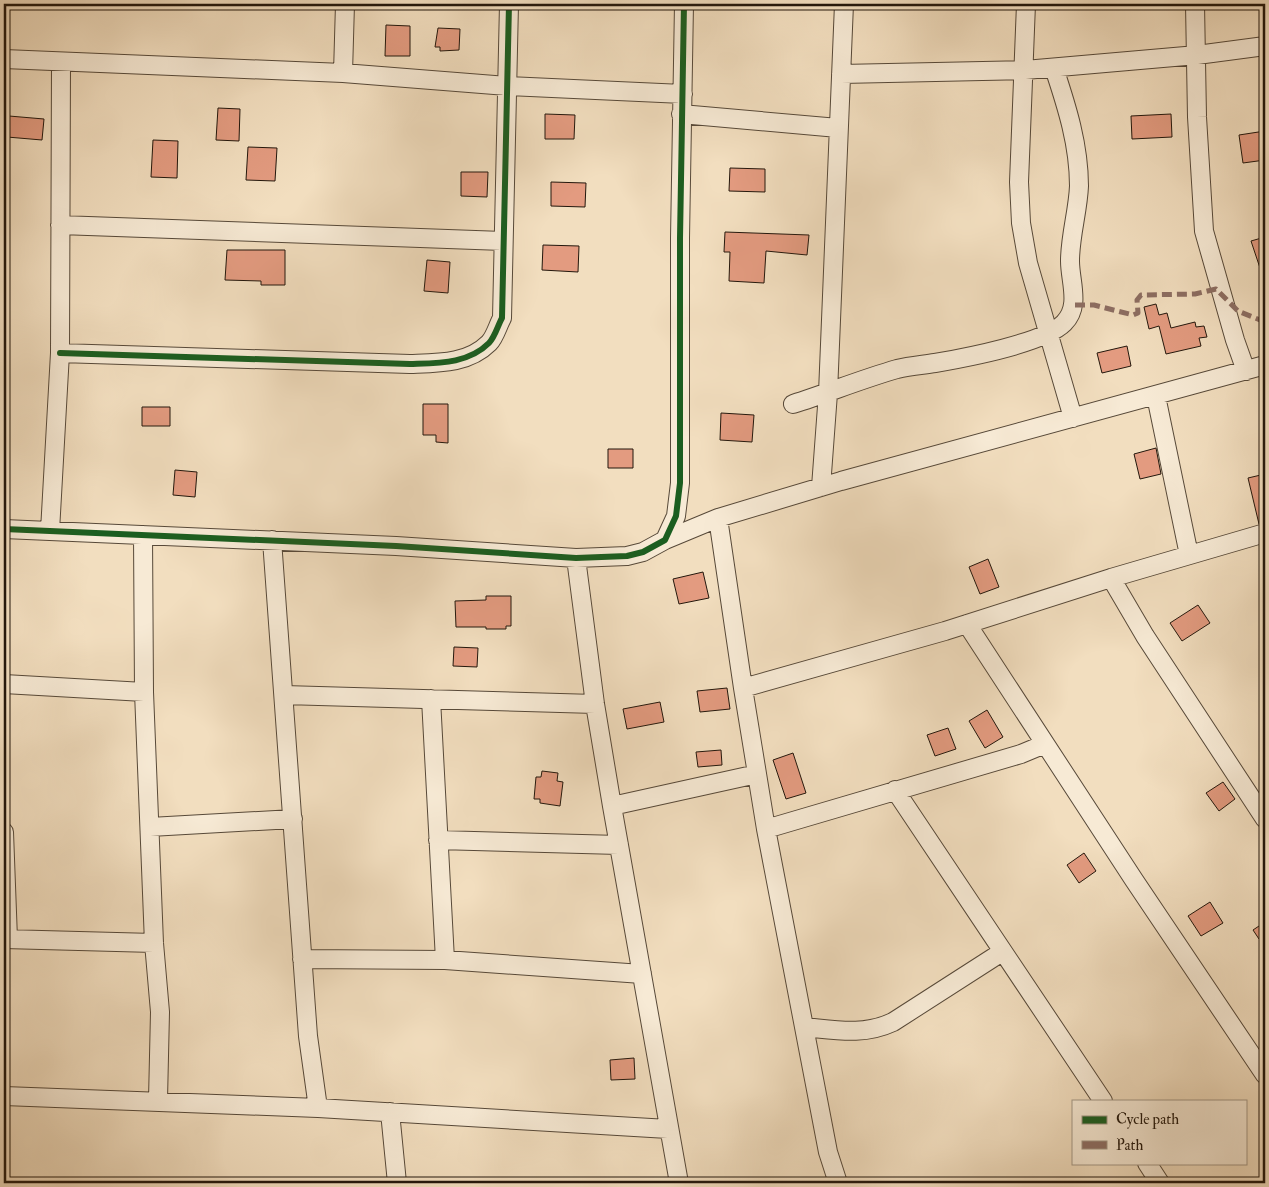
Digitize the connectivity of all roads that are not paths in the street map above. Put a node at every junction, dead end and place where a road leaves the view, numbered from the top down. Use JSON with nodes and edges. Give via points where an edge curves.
{"nodes":[{"id":1,"x":345,"y":4,"type":"edge"},
{"id":2,"x":509,"y":4,"type":"edge"},
{"id":3,"x":684,"y":4,"type":"edge"},
{"id":4,"x":844,"y":4,"type":"edge"},
{"id":5,"x":1026,"y":4,"type":"edge"},
{"id":6,"x":1195,"y":4,"type":"edge"},
{"id":7,"x":1265,"y":46,"type":"edge"},
{"id":8,"x":1197,"y":55,"type":"junction"},
{"id":9,"x":4,"y":59,"type":"edge"},
{"id":10,"x":60,"y":62,"type":"junction"},
{"id":11,"x":1054,"y":68,"type":"junction"},
{"id":12,"x":1025,"y":70,"type":"junction"},
{"id":13,"x":343,"y":73,"type":"junction"},
{"id":14,"x":841,"y":74,"type":"junction"},
{"id":15,"x":507,"y":86,"type":"junction"},
{"id":16,"x":683,"y":94,"type":"junction"},
{"id":17,"x":681,"y":114,"type":"junction"},
{"id":18,"x":838,"y":128,"type":"junction"},
{"id":19,"x":60,"y":225,"type":"junction"},
{"id":20,"x":504,"y":241,"type":"junction"},
{"id":21,"x":1050,"y":332,"type":"junction"},
{"id":22,"x":60,"y":353,"type":"junction"},
{"id":23,"x":1265,"y":365,"type":"edge"},
{"id":24,"x":1246,"y":371,"type":"junction"},
{"id":25,"x":828,"y":393,"type":"junction"},
{"id":26,"x":1156,"y":396,"type":"junction"},
{"id":27,"x":793,"y":404,"type":"dead end"},
{"id":28,"x":1073,"y":418,"type":"junction"},
{"id":29,"x":821,"y":487,"type":"junction"},
{"id":30,"x":718,"y":518,"type":"junction"},
{"id":31,"x":4,"y":529,"type":"edge"},
{"id":32,"x":50,"y":531,"type":"junction"},
{"id":33,"x":1265,"y":533,"type":"edge"},
{"id":34,"x":143,"y":535,"type":"junction"},
{"id":35,"x":272,"y":540,"type":"junction"},
{"id":36,"x":665,"y":540,"type":"junction"},
{"id":37,"x":1189,"y":555,"type":"junction"},
{"id":38,"x":576,"y":558,"type":"junction"},
{"id":39,"x":1111,"y":578,"type":"junction"},
{"id":40,"x":967,"y":624,"type":"junction"},
{"id":41,"x":4,"y":684,"type":"edge"},
{"id":42,"x":743,"y":688,"type":"junction"},
{"id":43,"x":144,"y":692,"type":"junction"},
{"id":44,"x":284,"y":695,"type":"junction"},
{"id":45,"x":430,"y":699,"type":"junction"},
{"id":46,"x":595,"y":704,"type":"junction"},
{"id":47,"x":1045,"y":744,"type":"junction"},
{"id":48,"x":757,"y":774,"type":"junction"},
{"id":49,"x":895,"y":790,"type":"junction"},
{"id":50,"x":612,"y":806,"type":"junction"},
{"id":51,"x":293,"y":819,"type":"junction"},
{"id":52,"x":1265,"y":819,"type":"edge"},
{"id":53,"x":150,"y":827,"type":"junction"},
{"id":54,"x":766,"y":829,"type":"junction"},
{"id":55,"x":4,"y":832,"type":"edge"},
{"id":56,"x":438,"y":840,"type":"junction"},
{"id":57,"x":619,"y":845,"type":"junction"},
{"id":58,"x":6,"y":939,"type":"edge"},
{"id":59,"x":154,"y":943,"type":"junction"},
{"id":60,"x":1002,"y":952,"type":"junction"},
{"id":61,"x":302,"y":959,"type":"junction"},
{"id":62,"x":445,"y":960,"type":"junction"},
{"id":63,"x":642,"y":974,"type":"junction"},
{"id":64,"x":804,"y":1027,"type":"junction"},
{"id":65,"x":1265,"y":1075,"type":"edge"},
{"id":66,"x":4,"y":1096,"type":"edge"},
{"id":67,"x":158,"y":1100,"type":"junction"},
{"id":68,"x":1102,"y":1100,"type":"edge"},
{"id":69,"x":318,"y":1108,"type":"junction"},
{"id":70,"x":390,"y":1112,"type":"junction"},
{"id":71,"x":668,"y":1129,"type":"junction"},
{"id":72,"x":1148,"y":1164,"type":"edge"},
{"id":73,"x":397,"y":1183,"type":"edge"},
{"id":74,"x":679,"y":1183,"type":"edge"},
{"id":75,"x":838,"y":1183,"type":"edge"},
{"id":76,"x":1160,"y":1183,"type":"edge"}],
"edges":[{"from":1,"to":13,"type":"street"},
{"from":2,"to":15,"type":"street"},
{"from":3,"to":16,"type":"street"},
{"from":4,"to":14,"type":"street"},
{"from":5,"to":12,"type":"street"},
{"from":6,"to":8,"type":"street"},
{"from":7,"to":8,"type":"street"},
{"from":8,"to":11,"type":"street"},
{"from":8,"to":24,"type":"street","via":[[1197,118],[1204,230],[1234,340]]},
{"from":9,"to":10,"type":"street"},
{"from":10,"to":13,"type":"street"},
{"from":10,"to":19,"type":"street"},
{"from":11,"to":12,"type":"street"},
{"from":11,"to":21,"type":"street","via":[[1070,117],[1078,159],[1079,188],[1070,260],[1075,305],[1065,322]]},
{"from":12,"to":14,"type":"street"},
{"from":12,"to":21,"type":"street","via":[[1019,182],[1021,223],[1028,263]]},
{"from":13,"to":15,"type":"street"},
{"from":14,"to":18,"type":"street"},
{"from":15,"to":16,"type":"street"},
{"from":15,"to":20,"type":"street"},
{"from":16,"to":17,"type":"street"},
{"from":17,"to":18,"type":"street"},
{"from":17,"to":36,"type":"street","via":[[680,483],[676,516]]},
{"from":18,"to":25,"type":"street"},
{"from":19,"to":20,"type":"street"},
{"from":19,"to":22,"type":"street"},
{"from":20,"to":22,"type":"street","via":[[502,318],[490,342],[468,357],[446,363]]},
{"from":21,"to":25,"type":"street","via":[[965,357],[900,368]]},
{"from":21,"to":28,"type":"street"},
{"from":22,"to":32,"type":"street"},
{"from":23,"to":24,"type":"street"},
{"from":24,"to":26,"type":"street"},
{"from":25,"to":27,"type":"street"},
{"from":25,"to":29,"type":"street"},
{"from":26,"to":28,"type":"street"},
{"from":26,"to":37,"type":"street"},
{"from":28,"to":29,"type":"street"},
{"from":29,"to":30,"type":"street"},
{"from":30,"to":36,"type":"street"},
{"from":30,"to":42,"type":"street"},
{"from":31,"to":32,"type":"street"},
{"from":32,"to":34,"type":"street"},
{"from":33,"to":37,"type":"street"},
{"from":34,"to":35,"type":"street"},
{"from":34,"to":43,"type":"street"},
{"from":35,"to":38,"type":"street"},
{"from":35,"to":44,"type":"street"},
{"from":36,"to":38,"type":"street","via":[[635,554]]},
{"from":37,"to":39,"type":"street"},
{"from":38,"to":46,"type":"street"},
{"from":39,"to":40,"type":"street"},
{"from":39,"to":52,"type":"street","via":[[1145,636]]},
{"from":40,"to":42,"type":"street"},
{"from":40,"to":47,"type":"street"},
{"from":41,"to":43,"type":"street"},
{"from":42,"to":48,"type":"street"},
{"from":43,"to":53,"type":"street"},
{"from":44,"to":45,"type":"street"},
{"from":44,"to":51,"type":"street"},
{"from":45,"to":46,"type":"street"},
{"from":45,"to":56,"type":"street"},
{"from":46,"to":50,"type":"street"},
{"from":47,"to":49,"type":"street","via":[[1021,754]]},
{"from":47,"to":65,"type":"street"},
{"from":48,"to":50,"type":"street"},
{"from":48,"to":54,"type":"street"},
{"from":49,"to":54,"type":"street"},
{"from":49,"to":60,"type":"street"},
{"from":50,"to":57,"type":"street"},
{"from":51,"to":53,"type":"street"},
{"from":51,"to":61,"type":"street"},
{"from":53,"to":59,"type":"street"},
{"from":54,"to":64,"type":"street"},
{"from":55,"to":58,"type":"street"},
{"from":56,"to":57,"type":"street"},
{"from":56,"to":62,"type":"street"},
{"from":57,"to":63,"type":"street"},
{"from":58,"to":59,"type":"street"},
{"from":59,"to":67,"type":"street","via":[[160,1012]]},
{"from":60,"to":64,"type":"street","via":[[876,1030],[855,1032]]},
{"from":60,"to":68,"type":"street"},
{"from":61,"to":62,"type":"street"},
{"from":61,"to":69,"type":"street"},
{"from":62,"to":63,"type":"street"},
{"from":63,"to":71,"type":"street"},
{"from":64,"to":75,"type":"street","via":[[828,1152]]},
{"from":66,"to":67,"type":"street"},
{"from":67,"to":69,"type":"street"},
{"from":69,"to":70,"type":"street"},
{"from":70,"to":71,"type":"street"},
{"from":70,"to":73,"type":"street"},
{"from":71,"to":74,"type":"street"},
{"from":72,"to":76,"type":"street"}]}
